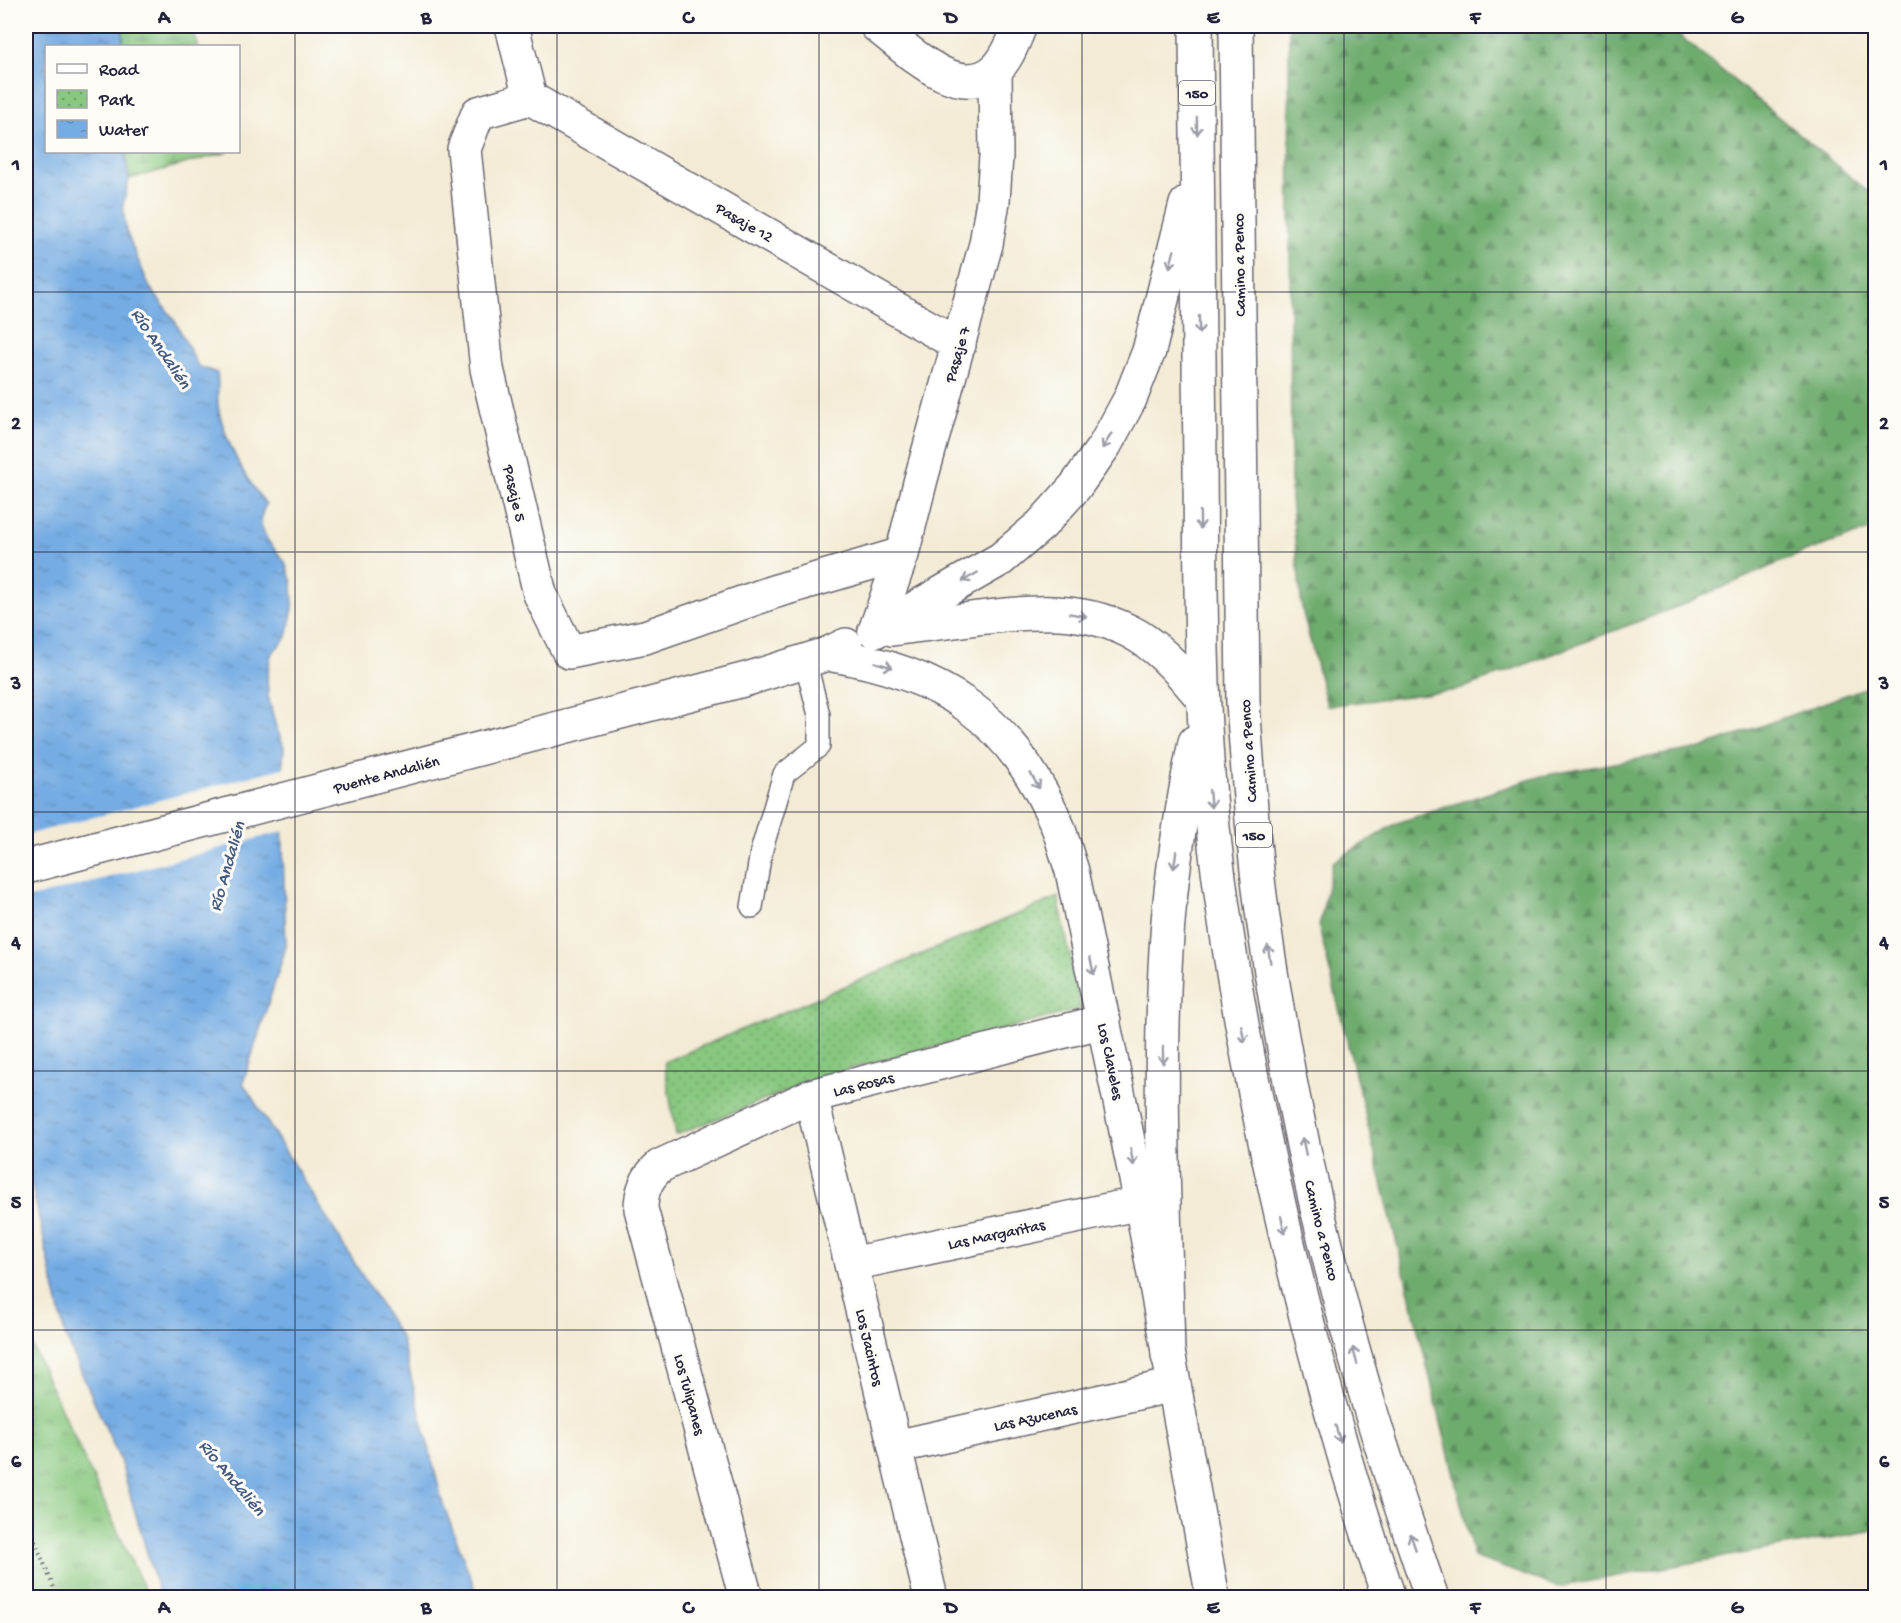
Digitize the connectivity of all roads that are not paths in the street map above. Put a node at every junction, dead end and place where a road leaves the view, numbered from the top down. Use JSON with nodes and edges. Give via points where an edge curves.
{"nodes":[{"id":1,"x":512,"y":26,"type":"edge"},
{"id":2,"x":877,"y":26,"type":"edge"},
{"id":3,"x":1020,"y":26,"type":"edge"},
{"id":4,"x":1196,"y":26,"type":"edge"},
{"id":5,"x":1236,"y":26,"type":"edge"},
{"id":6,"x":995,"y":70,"type":"junction"},
{"id":7,"x":530,"y":98,"type":"junction"},
{"id":8,"x":1197,"y":161,"type":"junction"},
{"id":9,"x":959,"y":345,"type":"junction"},
{"id":10,"x":902,"y":554,"type":"junction"},
{"id":11,"x":875,"y":631,"type":"junction"},
{"id":12,"x":816,"y":657,"type":"junction"},
{"id":13,"x":1203,"y":699,"type":"junction"},
{"id":14,"x":26,"y":867,"type":"edge"},
{"id":15,"x":752,"y":907,"type":"dead end"},
{"id":16,"x":1104,"y":1021,"type":"junction"},
{"id":17,"x":811,"y":1096,"type":"junction"},
{"id":18,"x":643,"y":1189,"type":"joint"},
{"id":19,"x":1141,"y":1203,"type":"junction"},
{"id":20,"x":852,"y":1264,"type":"junction"},
{"id":21,"x":1171,"y":1371,"type":"junction"},
{"id":22,"x":895,"y":1447,"type":"junction"},
{"id":23,"x":1210,"y":1597,"type":"edge"},
{"id":24,"x":746,"y":1598,"type":"edge"},
{"id":25,"x":931,"y":1598,"type":"edge"},
{"id":26,"x":1389,"y":1598,"type":"edge"},
{"id":27,"x":1432,"y":1598,"type":"edge"}],
"edges":[{"from":1,"to":7,"type":"main road"},
{"from":2,"to":6,"type":"main road","via":[[946,77],[973,79]]},
{"from":3,"to":6,"type":"main road"},
{"from":4,"to":8,"type":"main road","number":"150","one_way":true},
{"from":27,"to":5,"type":"main road","name":"Camino a Penco","number":"150","one_way":true,"via":[[1368,1403],[1336,1282],[1287,1067],[1263,916],[1243,702]]},
{"from":6,"to":9,"type":"main road","name":"Pasaje 7","via":[[993,201],[986,244]]},
{"from":7,"to":9,"type":"main road","name":"Pasaje 12"},
{"from":7,"to":10,"type":"main road","name":"Pasaje 5","via":[[478,113],[464,149],[487,369],[540,594],[569,652],[645,638],[773,592]]},
{"from":8,"to":11,"type":"main road","one_way":true,"via":[[1149,351],[1130,399],[1105,445],[1041,525],[1001,559]]},
{"from":8,"to":13,"type":"main road","number":"150","one_way":true},
{"from":9,"to":10,"type":"main road","name":"Pasaje 7"},
{"from":10,"to":11,"type":"main road","name":"Pasaje 7"},
{"from":11,"to":12,"type":"main road","name":"Puente Andalién"},
{"from":11,"to":13,"type":"main road","one_way":true,"via":[[1020,612],[1081,614],[1138,636],[1162,654]]},
{"from":12,"to":14,"type":"main road","name":"Puente Andalién","via":[[747,679]]},
{"from":12,"to":15,"type":"lane","via":[[819,746],[784,774],[760,852]]},
{"from":12,"to":16,"type":"main road","name":"Los Claveles","one_way":true,"via":[[866,660],[934,685],[963,702],[1008,742],[1039,788],[1058,828],[1072,871]]},
{"from":13,"to":21,"type":"main road","one_way":true,"via":[[1185,790],[1166,949],[1163,1104]]},
{"from":13,"to":26,"type":"main road","number":"150","one_way":true,"via":[[1224,916],[1271,1172],[1328,1403]]},
{"from":16,"to":17,"type":"main road","name":"Las Rosas"},
{"from":16,"to":19,"type":"main road","name":"Los Claveles","one_way":true},
{"from":17,"to":18,"type":"main road","name":"Las Rosas","via":[[660,1166]]},
{"from":17,"to":20,"type":"main road","name":"Los Jacintos"},
{"from":18,"to":24,"type":"main road","name":"Los Tulipanes","via":[[641,1209]]},
{"from":19,"to":20,"type":"main road","name":"Las Margaritas"},
{"from":19,"to":21,"type":"main road","name":"Los Claveles"},
{"from":20,"to":22,"type":"main road","name":"Los Jacintos"},
{"from":21,"to":22,"type":"main road","name":"Las Azucenas"},
{"from":21,"to":23,"type":"main road","name":"Los Claveles"},
{"from":22,"to":25,"type":"main road","name":"Los Jacintos"}]}
